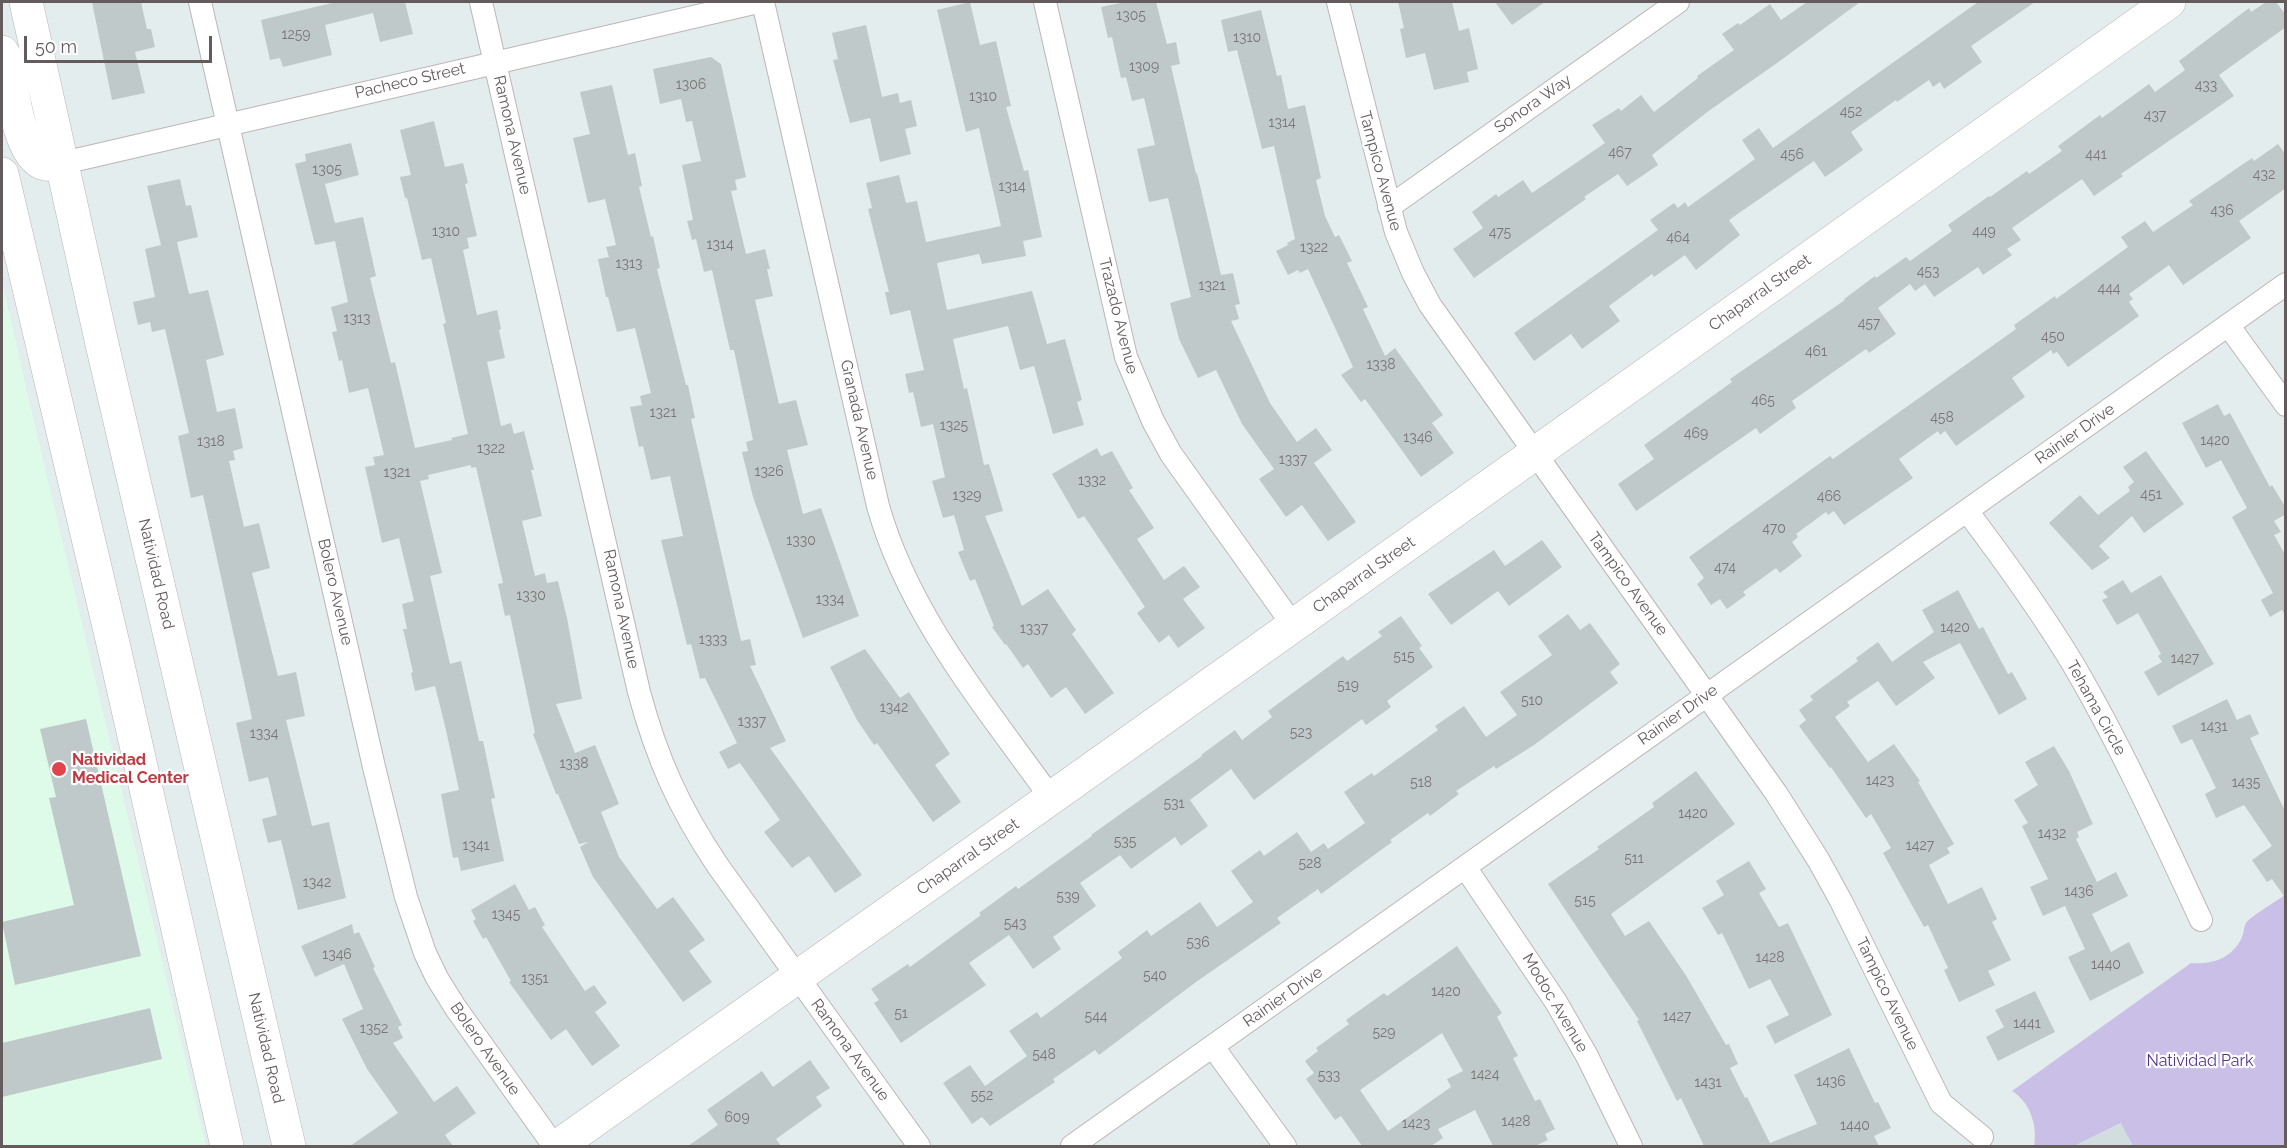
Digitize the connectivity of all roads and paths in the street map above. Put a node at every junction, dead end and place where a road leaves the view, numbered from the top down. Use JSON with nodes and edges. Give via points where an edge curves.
{"nodes":[{"id":1,"x":26,"y":2,"type":"edge"},
{"id":2,"x":200,"y":2,"type":"edge"},
{"id":3,"x":481,"y":2,"type":"edge"},
{"id":4,"x":758,"y":2,"type":"edge"},
{"id":5,"x":763,"y":2,"type":"edge"},
{"id":6,"x":1045,"y":2,"type":"edge"},
{"id":7,"x":1338,"y":2,"type":"edge"},
{"id":8,"x":1678,"y":2,"type":"edge"},
{"id":9,"x":2169,"y":2,"type":"edge"},
{"id":10,"x":2,"y":52,"type":"edge"},
{"id":11,"x":494,"y":62,"type":"junction"},
{"id":12,"x":228,"y":123,"type":"junction"},
{"id":13,"x":63,"y":163,"type":"junction"},
{"id":14,"x":2,"y":180,"type":"edge"},
{"id":15,"x":1389,"y":207,"type":"junction"},
{"id":16,"x":2286,"y":284,"type":"edge"},
{"id":17,"x":2228,"y":325,"type":"junction"},
{"id":18,"x":2286,"y":405,"type":"edge"},
{"id":19,"x":1534,"y":453,"type":"junction"},
{"id":20,"x":1967,"y":511,"type":"junction"},
{"id":21,"x":1293,"y":625,"type":"junction"},
{"id":22,"x":1707,"y":695,"type":"junction"},
{"id":23,"x":1051,"y":798,"type":"junction"},
{"id":24,"x":1465,"y":867,"type":"junction"},
{"id":25,"x":2201,"y":921,"type":"dead end"},
{"id":26,"x":798,"y":977,"type":"junction"},
{"id":27,"x":1213,"y":1047,"type":"junction"},
{"id":28,"x":1982,"y":1137,"type":"dead end"},
{"id":29,"x":227,"y":1146,"type":"edge"},
{"id":30,"x":289,"y":1146,"type":"edge"},
{"id":31,"x":556,"y":1146,"type":"edge"},
{"id":32,"x":919,"y":1146,"type":"edge"},
{"id":33,"x":1072,"y":1146,"type":"edge"},
{"id":34,"x":1285,"y":1146,"type":"edge"},
{"id":35,"x":1631,"y":1146,"type":"edge"}],
"edges":[{"from":1,"to":13,"type":"main road","name":"Natividad Road"},
{"from":2,"to":12,"type":"street","name":"Bolero Avenue"},
{"from":3,"to":11,"type":"street","name":"Ramona Avenue"},
{"from":4,"to":11,"type":"street","name":"Pacheco Street"},
{"from":5,"to":23,"type":"street","name":"Granada Avenue","via":[[878,506],[890,544],[930,625]]},
{"from":6,"to":21,"type":"street","name":"Trazado Avenue","via":[[1124,346],[1138,390],[1175,461]]},
{"from":7,"to":15,"type":"street","name":"Tampico Avenue"},
{"from":8,"to":15,"type":"street","name":"Sonora Way"},
{"from":9,"to":19,"type":"main road","name":"Chaparral Street"},
{"from":10,"to":13,"type":"main road","via":[[28,152],[48,165]]},
{"from":11,"to":12,"type":"street","name":"Pacheco Street"},
{"from":11,"to":26,"type":"street","name":"Ramona Avenue","via":[[639,692],[655,746],[693,830]]},
{"from":12,"to":13,"type":"street","name":"Pacheco Street"},
{"from":12,"to":31,"type":"street","name":"Bolero Avenue","via":[[382,801],[415,925],[425,953],[455,1007]]},
{"from":13,"to":30,"type":"main road","name":"Natividad Road"},
{"from":14,"to":29,"type":"main road"},
{"from":15,"to":19,"type":"street","name":"Tampico Avenue","via":[[1402,250],[1430,305]]},
{"from":16,"to":17,"type":"street","name":"Rainier Drive"},
{"from":17,"to":18,"type":"street"},
{"from":17,"to":20,"type":"street","name":"Rainier Drive"},
{"from":19,"to":21,"type":"main road","name":"Chaparral Street"},
{"from":19,"to":22,"type":"street","name":"Tampico Avenue"},
{"from":20,"to":22,"type":"street","name":"Rainier Drive"},
{"from":20,"to":25,"type":"street","name":"Tehama Circle","via":[[2073,664],[2123,756]]},
{"from":21,"to":23,"type":"main road","name":"Chaparral Street"},
{"from":22,"to":24,"type":"street","name":"Rainier Drive"},
{"from":22,"to":28,"type":"street","name":"Tampico Avenue","via":[[1819,861],[1941,1103]]},
{"from":23,"to":26,"type":"main road","name":"Chaparral Street"},
{"from":24,"to":27,"type":"street","name":"Rainier Drive"},
{"from":24,"to":35,"type":"street","name":"Modoc Avenue","via":[[1556,1002]]},
{"from":26,"to":31,"type":"main road","name":"Chaparral Street"},
{"from":26,"to":32,"type":"street","name":"Ramona Avenue"},
{"from":27,"to":33,"type":"street","name":"Rainier Drive"},
{"from":27,"to":34,"type":"street"}]}
